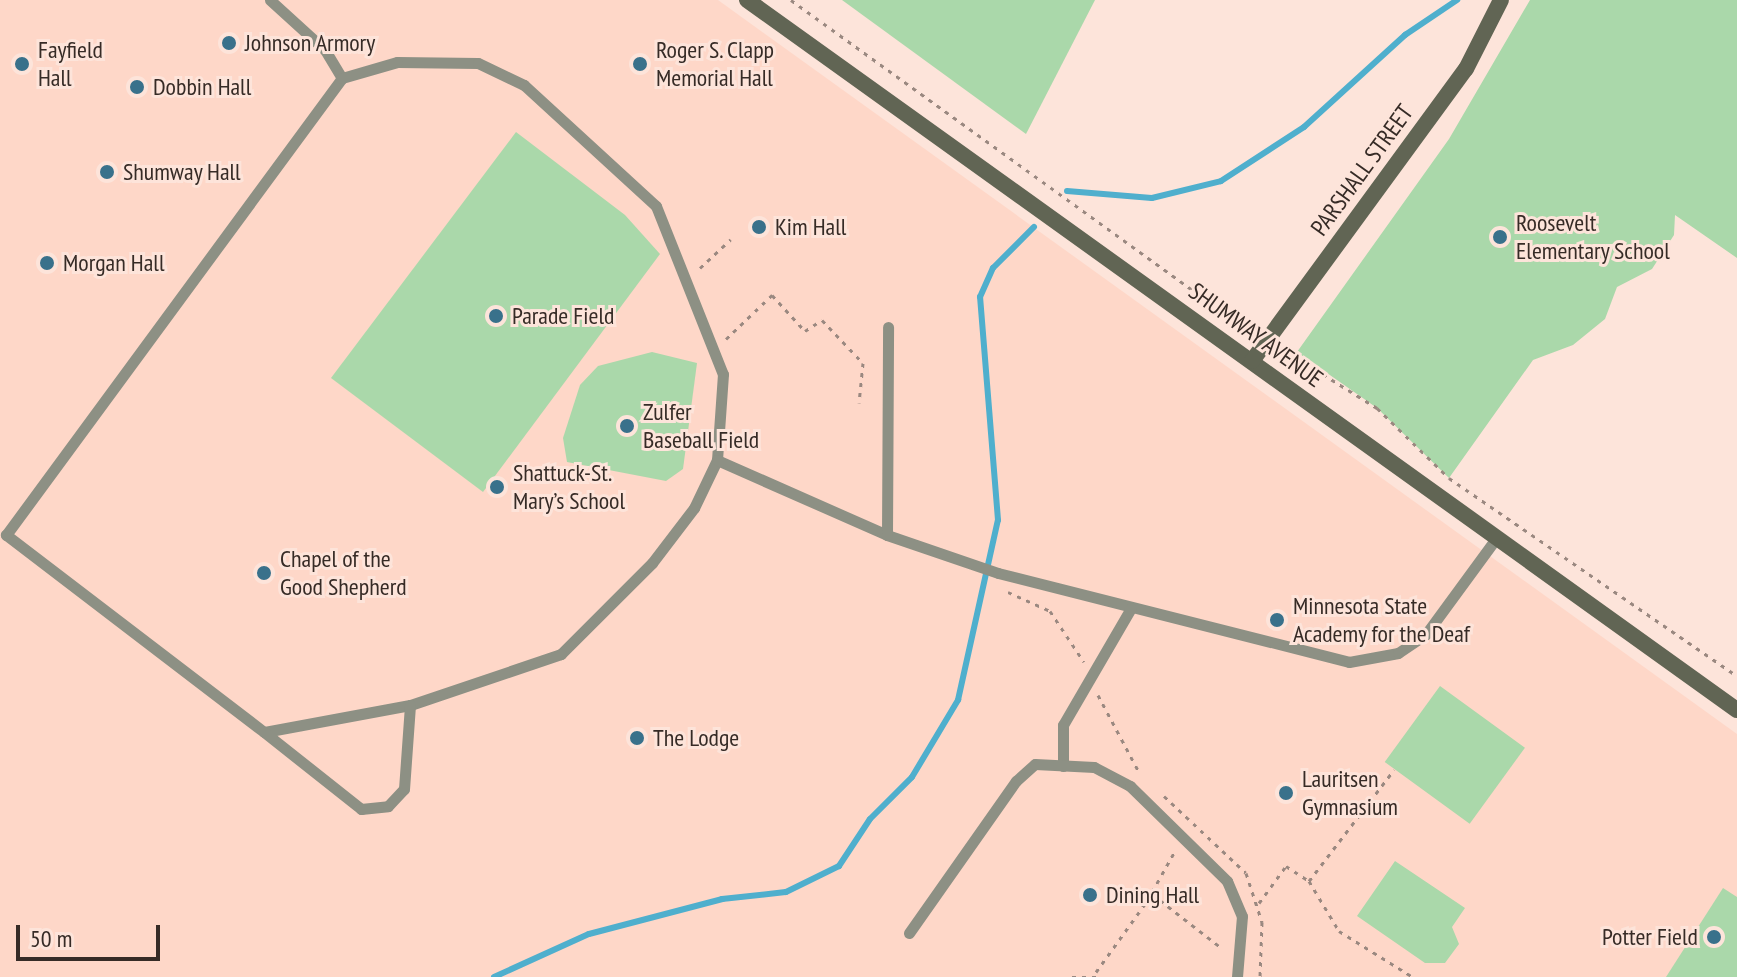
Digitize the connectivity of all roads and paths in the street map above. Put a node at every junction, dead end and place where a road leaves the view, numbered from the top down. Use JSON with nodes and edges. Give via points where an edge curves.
{"nodes":[{"id":1,"x":270,"y":0,"type":"edge"},
{"id":2,"x":747,"y":0,"type":"edge"},
{"id":3,"x":791,"y":0,"type":"edge"},
{"id":4,"x":1501,"y":0,"type":"edge"},
{"id":5,"x":342,"y":78,"type":"junction"},
{"id":6,"x":731,"y":239,"type":"dead end"},
{"id":7,"x":700,"y":268,"type":"dead end"},
{"id":8,"x":1234,"y":320,"type":"dead end"},
{"id":9,"x":888,"y":327,"type":"dead end"},
{"id":10,"x":726,"y":339,"type":"dead end"},
{"id":11,"x":1289,"y":353,"type":"dead end"},
{"id":12,"x":1252,"y":361,"type":"junction"},
{"id":13,"x":859,"y":403,"type":"dead end"},
{"id":14,"x":717,"y":460,"type":"junction"},
{"id":15,"x":887,"y":535,"type":"junction"},
{"id":16,"x":1497,"y":537,"type":"junction"},
{"id":17,"x":1004,"y":589,"type":"dead end"},
{"id":18,"x":1131,"y":608,"type":"junction"},
{"id":19,"x":1089,"y":674,"type":"junction"},
{"id":20,"x":1737,"y":676,"type":"edge"},
{"id":21,"x":410,"y":705,"type":"junction"},
{"id":22,"x":1737,"y":710,"type":"edge"},
{"id":23,"x":264,"y":732,"type":"junction"},
{"id":24,"x":1063,"y":766,"type":"junction"},
{"id":25,"x":1394,"y":770,"type":"dead end"},
{"id":26,"x":1149,"y":784,"type":"dead end"},
{"id":27,"x":1160,"y":792,"type":"dead end"},
{"id":28,"x":1195,"y":822,"type":"junction"},
{"id":29,"x":1185,"y":838,"type":"junction"},
{"id":30,"x":1309,"y":881,"type":"junction"},
{"id":31,"x":1152,"y":894,"type":"junction"},
{"id":32,"x":1259,"y":903,"type":"junction"},
{"id":33,"x":909,"y":933,"type":"dead end"},
{"id":34,"x":1219,"y":946,"type":"dead end"},
{"id":35,"x":1096,"y":972,"type":"junction"},
{"id":36,"x":1072,"y":977,"type":"edge"},
{"id":37,"x":1102,"y":977,"type":"edge"},
{"id":38,"x":1237,"y":977,"type":"edge"},
{"id":39,"x":1260,"y":977,"type":"edge"},
{"id":40,"x":1413,"y":977,"type":"edge"}],
"edges":[{"from":1,"to":5,"type":"lane","via":[[325,50]]},
{"from":2,"to":12,"type":"street","name":"SHUMWAY AVENUE"},
{"from":3,"to":8,"type":"path"},
{"from":4,"to":12,"type":"street","name":"PARSHALL STREET","via":[[1466,69]]},
{"from":5,"to":14,"type":"lane","via":[[397,62],[478,63],[524,85],[621,167],[656,206],[700,303],[723,374]]},
{"from":5,"to":23,"type":"lane","via":[[6,535]]},
{"from":6,"to":7,"type":"path"},
{"from":9,"to":15,"type":"lane"},
{"from":10,"to":13,"type":"path","via":[[772,295],[805,331],[822,320],[863,363]]},
{"from":11,"to":20,"type":"path","via":[[1377,408],[1449,478]]},
{"from":12,"to":16,"type":"street","name":"SHUMWAY AVENUE"},
{"from":14,"to":15,"type":"lane"},
{"from":14,"to":21,"type":"lane","via":[[694,508],[652,563],[561,654]]},
{"from":15,"to":18,"type":"lane","via":[[998,573]]},
{"from":16,"to":18,"type":"lane","via":[[1452,605],[1398,653],[1349,662]]},
{"from":16,"to":22,"type":"street","name":"SHUMWAY AVENUE"},
{"from":17,"to":19,"type":"path","via":[[1066,626]]},
{"from":18,"to":19,"type":"lane"},
{"from":19,"to":24,"type":"lane","via":[[1063,725]]},
{"from":19,"to":26,"type":"path","via":[[1122,752]]},
{"from":21,"to":23,"type":"lane"},
{"from":21,"to":23,"type":"lane","via":[[404,789],[388,806],[361,809]]},
{"from":24,"to":29,"type":"lane","via":[[1094,767],[1130,786]]},
{"from":24,"to":33,"type":"lane","via":[[1035,764],[1016,781]]},
{"from":25,"to":30,"type":"path"},
{"from":27,"to":28,"type":"path"},
{"from":28,"to":29,"type":"path"},
{"from":28,"to":32,"type":"path","via":[[1246,873]]},
{"from":29,"to":31,"type":"path","via":[[1154,879]]},
{"from":29,"to":38,"type":"lane","via":[[1227,881],[1242,916]]},
{"from":30,"to":32,"type":"path","via":[[1286,866]]},
{"from":30,"to":40,"type":"path","via":[[1339,931]]},
{"from":31,"to":34,"type":"path"},
{"from":31,"to":35,"type":"path"},
{"from":32,"to":39,"type":"path"},
{"from":35,"to":36,"type":"path"},
{"from":35,"to":37,"type":"path"}]}
